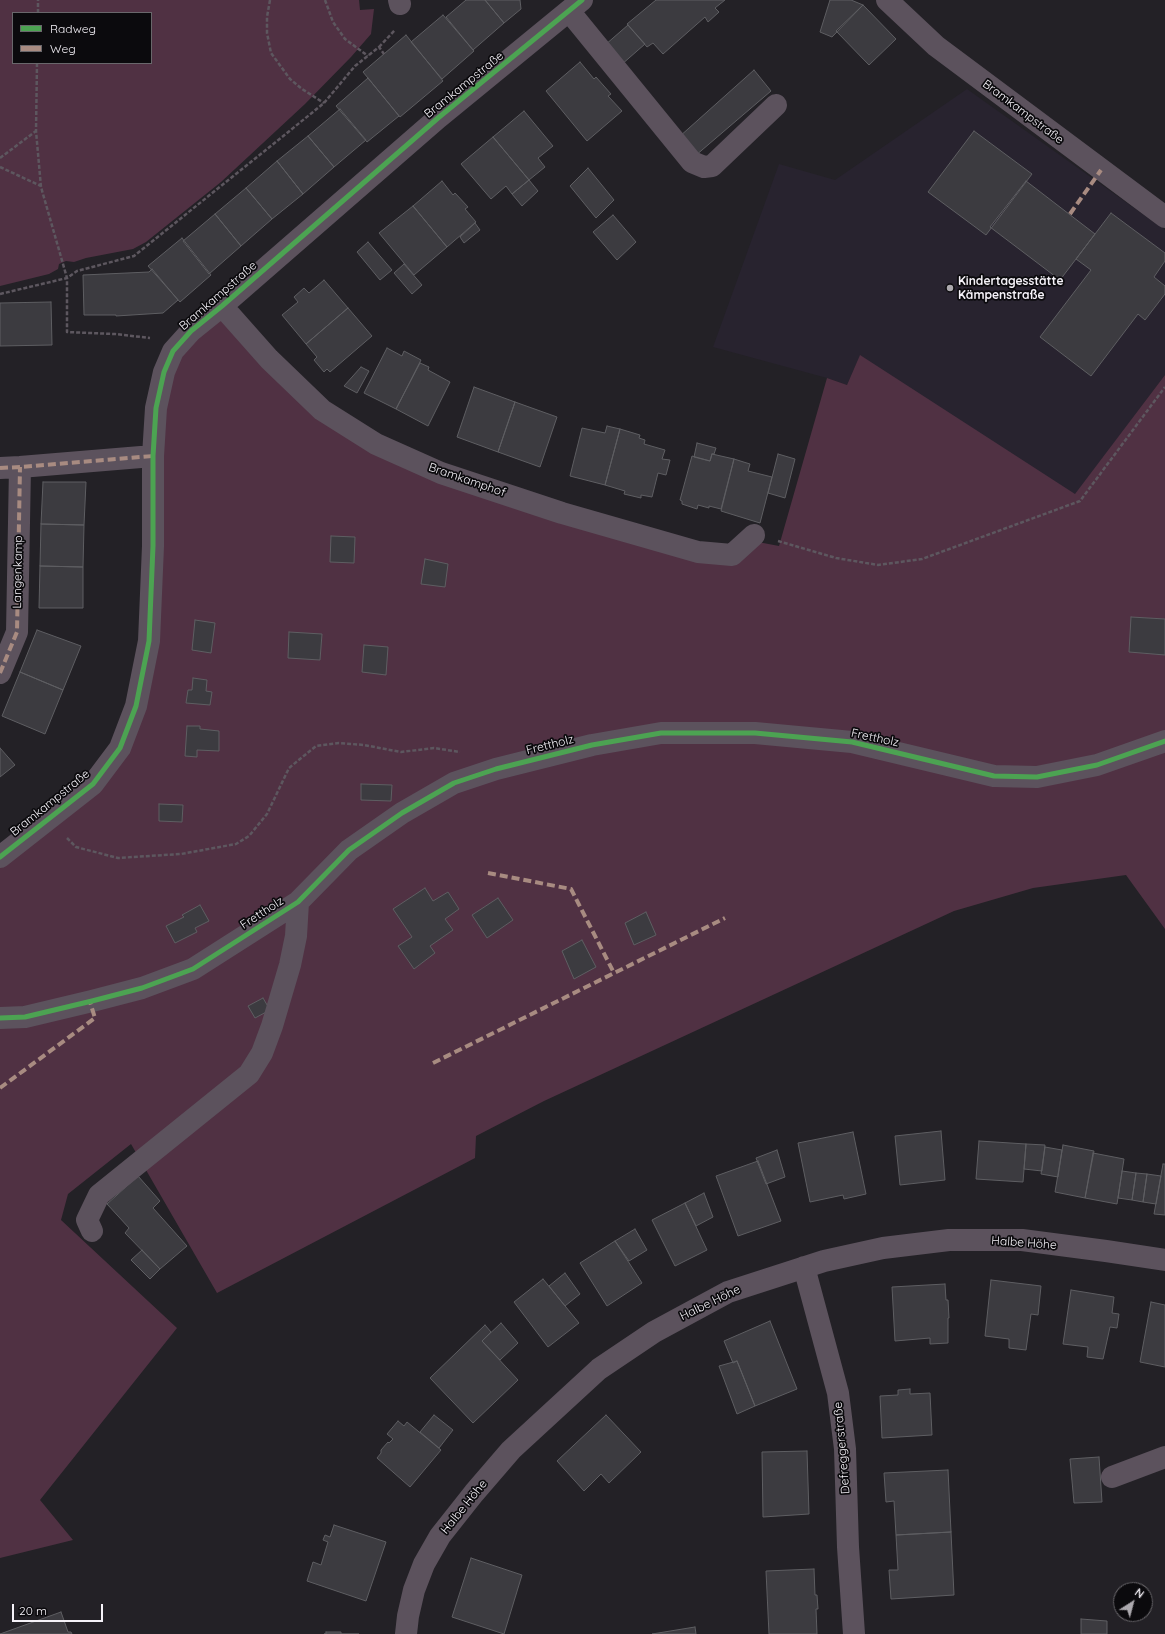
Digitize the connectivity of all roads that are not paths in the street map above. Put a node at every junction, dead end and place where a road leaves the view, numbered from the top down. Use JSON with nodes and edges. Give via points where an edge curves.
{"nodes":[{"id":1,"x":888,"y":0,"type":"edge"},
{"id":2,"x":576,"y":6,"type":"edge"},
{"id":3,"x":776,"y":105,"type":"dead end"},
{"id":4,"x":1165,"y":217,"type":"edge"},
{"id":5,"x":222,"y":306,"type":"junction"},
{"id":6,"x":153,"y":456,"type":"junction"},
{"id":7,"x":10,"y":468,"type":"edge"},
{"id":8,"x":754,"y":535,"type":"road end"},
{"id":9,"x":0,"y":674,"type":"edge"},
{"id":10,"x":1165,"y":742,"type":"edge"},
{"id":11,"x":0,"y":857,"type":"edge"},
{"id":12,"x":298,"y":902,"type":"junction"},
{"id":13,"x":0,"y":1018,"type":"edge"},
{"id":14,"x":92,"y":1231,"type":"dead end"},
{"id":15,"x":1165,"y":1260,"type":"edge"},
{"id":16,"x":804,"y":1267,"type":"junction"},
{"id":17,"x":1165,"y":1457,"type":"edge"},
{"id":18,"x":1112,"y":1477,"type":"dead end"},
{"id":19,"x":406,"y":1634,"type":"edge"},
{"id":20,"x":854,"y":1634,"type":"edge"}],
"edges":[{"from":1,"to":4,"type":"street","name":"Bramkampstraße","via":[[936,46]]},
{"from":2,"to":3,"type":"street","via":[[692,162],[704,167],[712,166]]},
{"from":2,"to":5,"type":"street","name":"Bramkampstraße","via":[[438,118]]},
{"from":5,"to":6,"type":"street","name":"Bramkampstraße","via":[[191,331],[173,351],[164,372],[156,408]]},
{"from":5,"to":8,"type":"street","name":"Bramkamphof","via":[[269,359],[322,410],[376,444],[442,473],[562,513],[698,552],[732,555]]},
{"from":6,"to":7,"type":"street","name":"Langenkamp"},
{"from":6,"to":11,"type":"street","name":"Bramkampstraße","via":[[149,641],[136,706],[120,748],[93,784]]},
{"from":7,"to":9,"type":"street","name":"Langenkamp","via":[[17,632]]},
{"from":10,"to":12,"type":"street","name":"Frettholz","via":[[1097,765],[1037,777],[994,776],[852,742],[755,733],[661,733],[592,745],[496,769],[454,783],[402,813],[349,850]]},
{"from":12,"to":13,"type":"street","name":"Frettholz","via":[[193,969],[142,988],[92,1002],[25,1016]]},
{"from":12,"to":14,"type":"street","name":"Frettholz","via":[[296,936],[290,965],[262,1053],[249,1074],[99,1195],[87,1220]]},
{"from":15,"to":16,"type":"street","name":"Halbe Höhe","via":[[1022,1240],[949,1240],[883,1248]]},
{"from":16,"to":19,"type":"street","name":"Halbe Höhe","via":[[728,1292],[654,1332],[599,1369],[554,1409],[511,1450],[440,1536],[424,1564],[414,1590]]},
{"from":16,"to":20,"type":"street","name":"Defreggerstraße","via":[[838,1393],[845,1449]]},
{"from":17,"to":18,"type":"street"}]}
